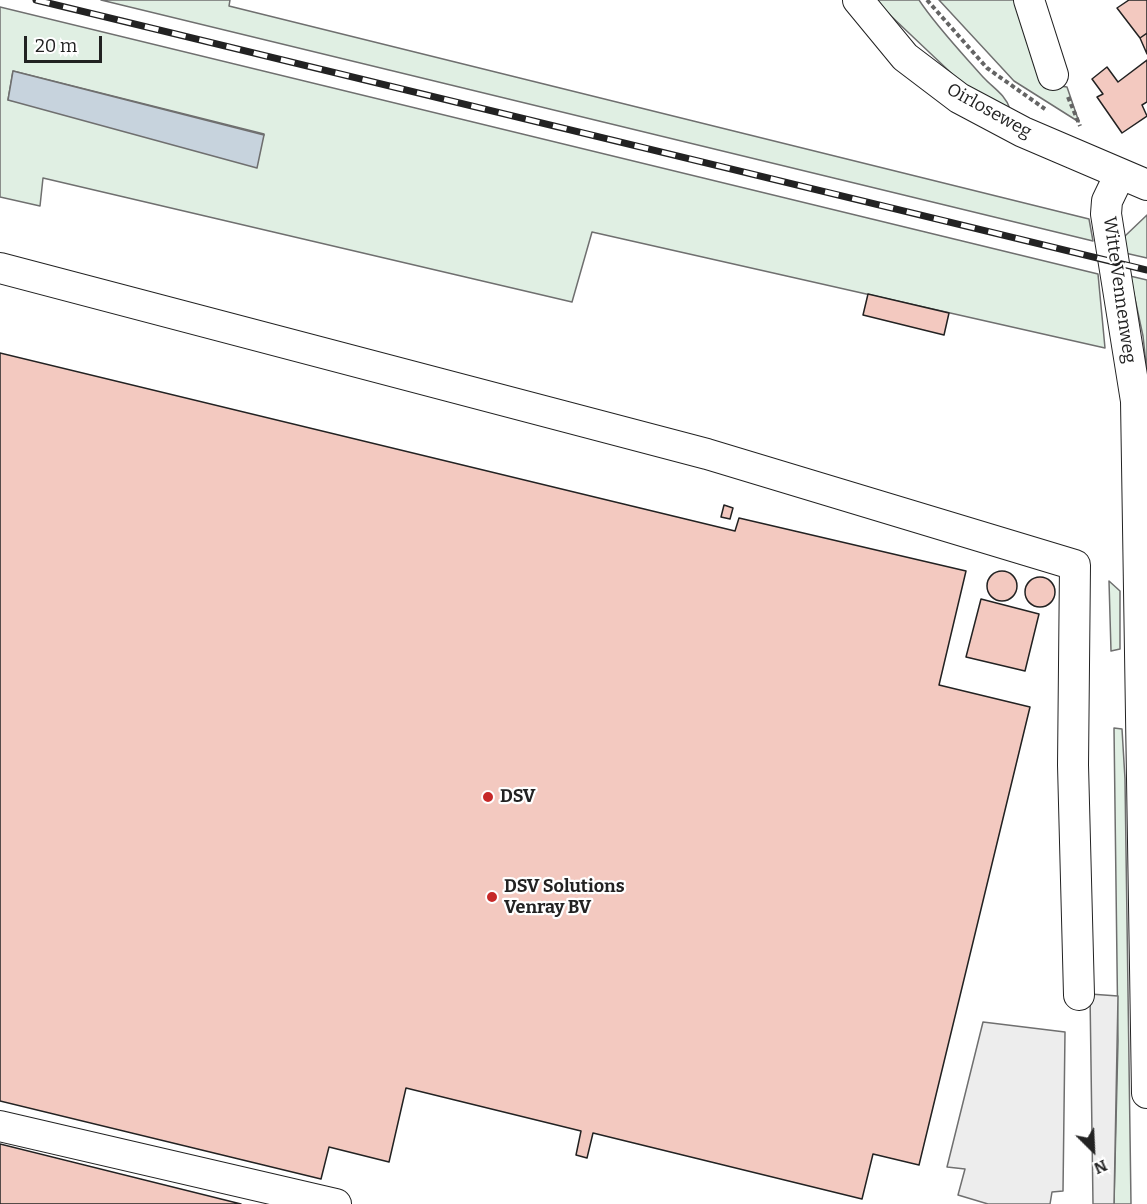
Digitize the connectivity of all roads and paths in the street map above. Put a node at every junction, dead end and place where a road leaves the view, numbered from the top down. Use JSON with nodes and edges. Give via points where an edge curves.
{"nodes":[{"id":1,"x":858,"y":0,"type":"edge"},
{"id":2,"x":1029,"y":0,"type":"edge"},
{"id":3,"x":1053,"y":75,"type":"dead end"},
{"id":4,"x":1134,"y":179,"type":"edge"},
{"id":5,"x":0,"y":268,"type":"edge"},
{"id":6,"x":1142,"y":535,"type":"edge"},
{"id":7,"x":1142,"y":587,"type":"edge"},
{"id":8,"x":1079,"y":996,"type":"dead end"},
{"id":9,"x":1147,"y":1094,"type":"edge"},
{"id":10,"x":0,"y":1126,"type":"edge"},
{"id":11,"x":336,"y":1204,"type":"edge"}],
"edges":[{"from":1,"to":4,"type":"street","name":"Oirloseweg","via":[[905,57],[959,98],[1023,132]]},
{"from":2,"to":3,"type":"street"},
{"from":4,"to":6,"type":"street","name":"Witte Vennenweg","via":[[1107,201],[1106,214],[1136,401]]},
{"from":5,"to":8,"type":"street","via":[[707,454],[1075,565],[1073,765]]},
{"from":6,"to":7,"type":"street","name":"Witte Vennenweg"},
{"from":7,"to":9,"type":"street","name":"Witte Vennenweg"},
{"from":10,"to":11,"type":"street"}]}
